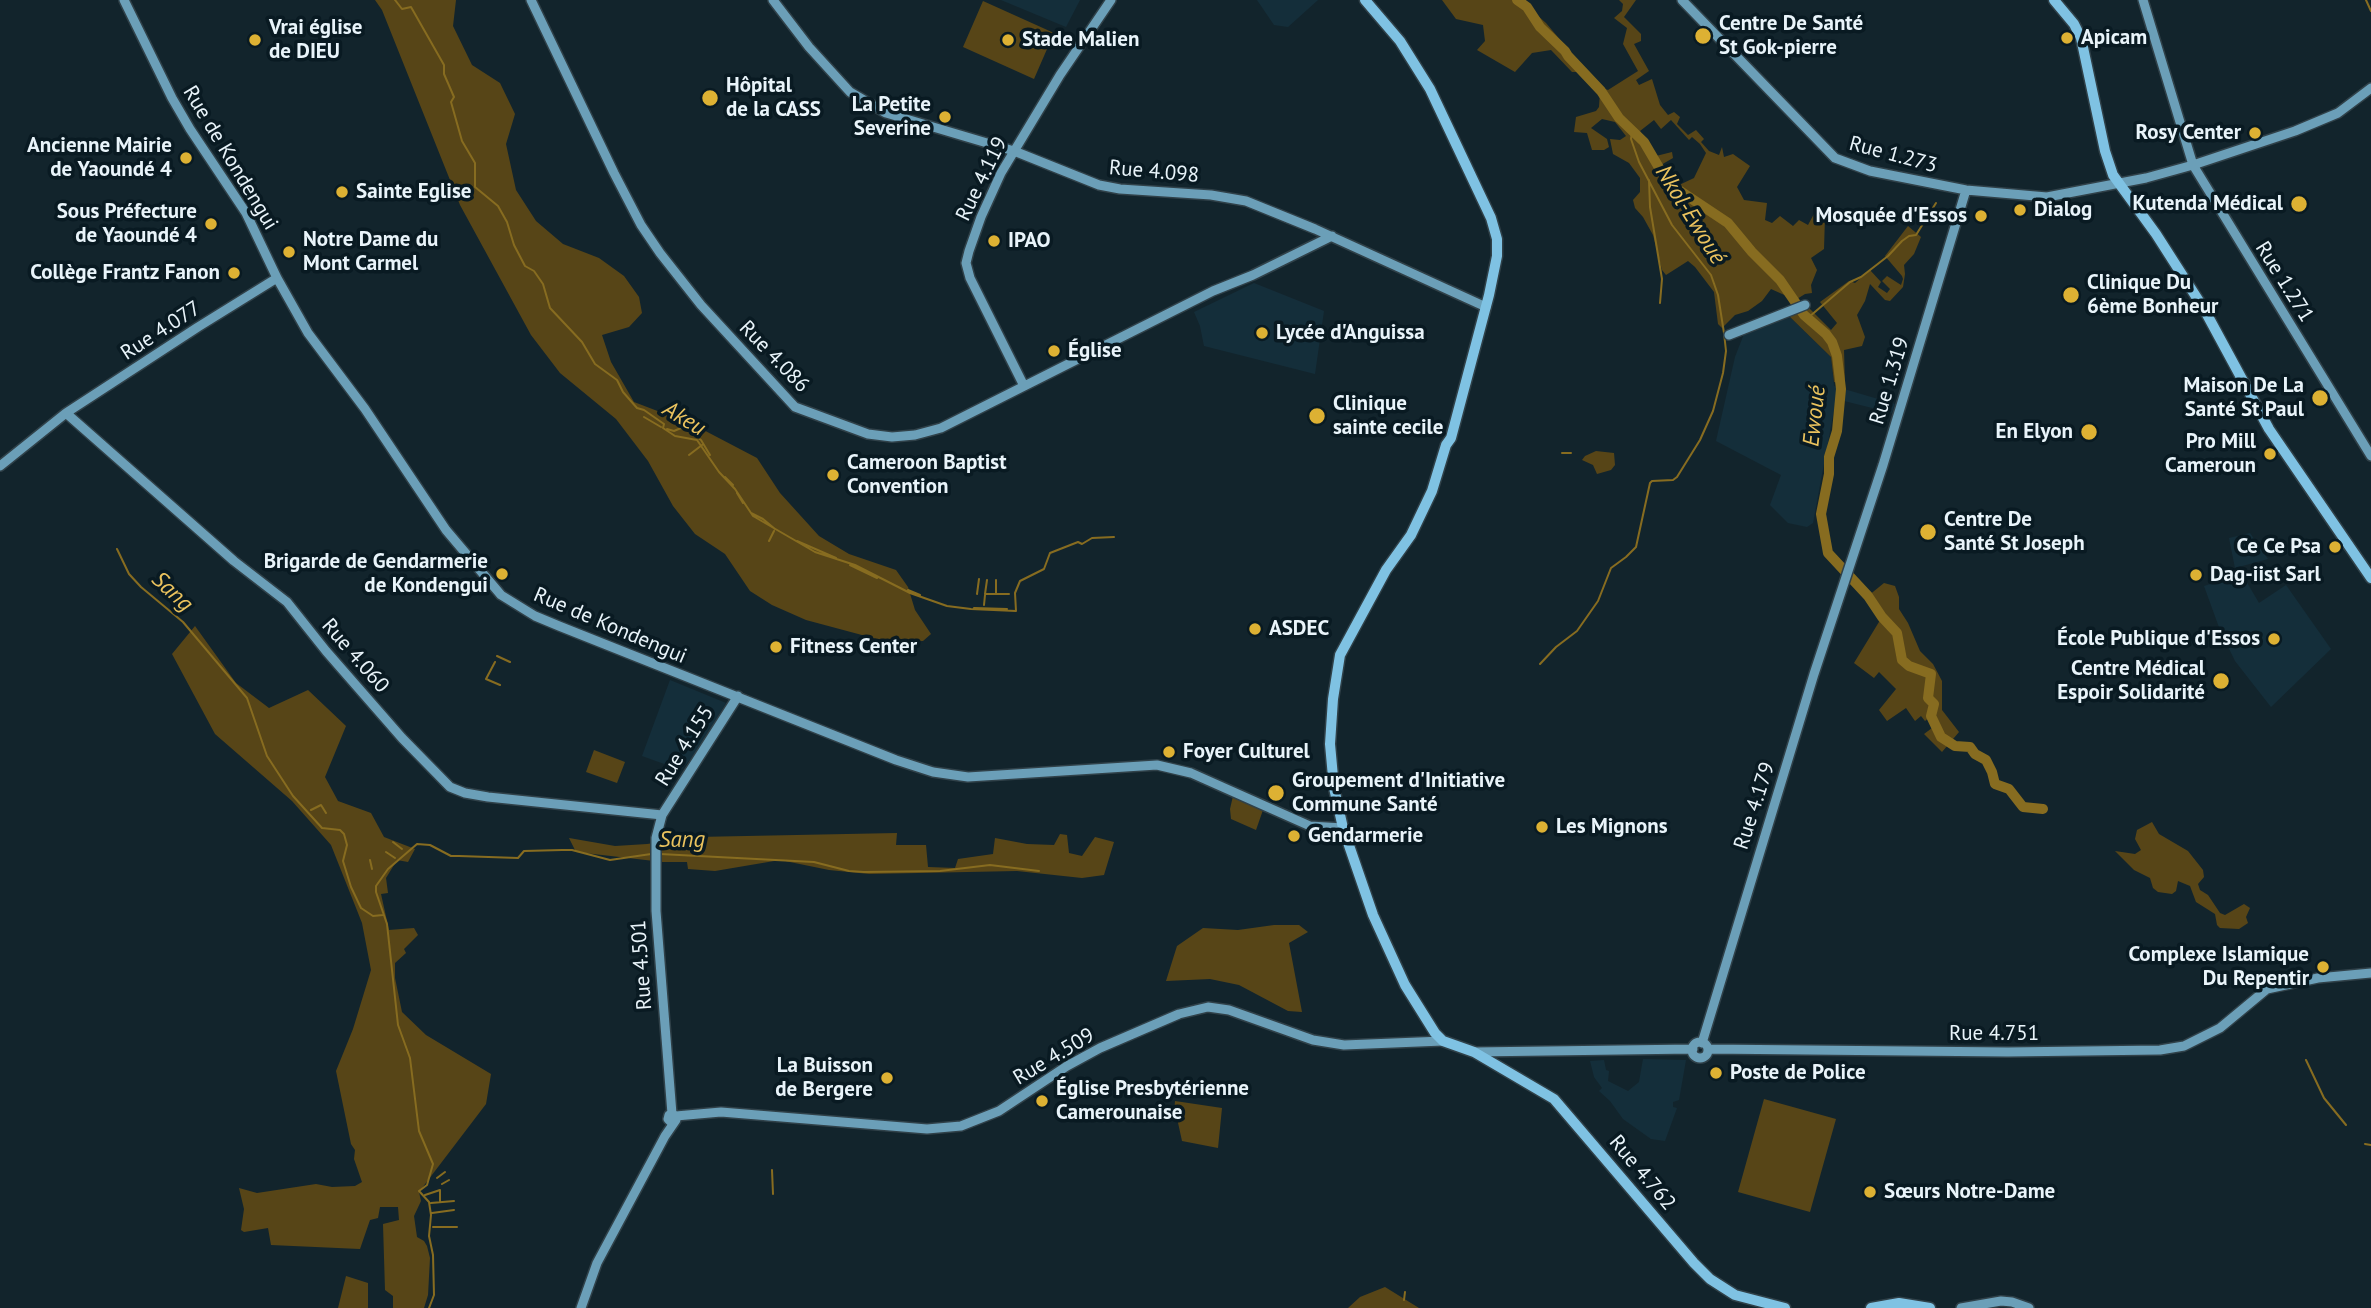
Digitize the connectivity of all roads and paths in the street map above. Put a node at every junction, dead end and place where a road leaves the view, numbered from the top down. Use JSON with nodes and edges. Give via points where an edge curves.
{"nodes":[{"id":1,"x":124,"y":0,"type":"edge"},
{"id":2,"x":531,"y":0,"type":"edge"},
{"id":3,"x":773,"y":0,"type":"edge"},
{"id":4,"x":1111,"y":0,"type":"edge"},
{"id":5,"x":1364,"y":0,"type":"edge"},
{"id":6,"x":1682,"y":0,"type":"edge"},
{"id":7,"x":2054,"y":0,"type":"edge"},
{"id":8,"x":2143,"y":0,"type":"edge"},
{"id":9,"x":2371,"y":88,"type":"edge"},
{"id":10,"x":1014,"y":151,"type":"junction"},
{"id":11,"x":2193,"y":165,"type":"junction"},
{"id":12,"x":2119,"y":182,"type":"junction"},
{"id":13,"x":1966,"y":190,"type":"junction"},
{"id":14,"x":1315,"y":229,"type":"junction"},
{"id":15,"x":1332,"y":236,"type":"junction"},
{"id":16,"x":1304,"y":249,"type":"junction"},
{"id":17,"x":277,"y":278,"type":"junction"},
{"id":18,"x":1805,"y":305,"type":"dead end"},
{"id":19,"x":1486,"y":307,"type":"junction"},
{"id":20,"x":1729,"y":335,"type":"dead end"},
{"id":21,"x":1024,"y":386,"type":"junction"},
{"id":22,"x":66,"y":413,"type":"junction"},
{"id":23,"x":2371,"y":456,"type":"edge"},
{"id":24,"x":0,"y":466,"type":"edge"},
{"id":25,"x":2371,"y":578,"type":"edge"},
{"id":26,"x":1846,"y":581,"type":"joint"},
{"id":27,"x":738,"y":696,"type":"junction"},
{"id":28,"x":662,"y":815,"type":"junction"},
{"id":29,"x":1343,"y":828,"type":"junction"},
{"id":30,"x":2371,"y":973,"type":"edge"},
{"id":31,"x":1443,"y":1041,"type":"junction"},
{"id":32,"x":1705,"y":1046,"type":"junction"},
{"id":33,"x":1474,"y":1052,"type":"junction"},
{"id":34,"x":674,"y":1117,"type":"junction"},
{"id":35,"x":1910,"y":1307,"type":"edge"},
{"id":36,"x":582,"y":1308,"type":"edge"},
{"id":37,"x":1785,"y":1308,"type":"edge"},
{"id":38,"x":1871,"y":1308,"type":"edge"},
{"id":39,"x":1930,"y":1308,"type":"edge"},
{"id":40,"x":1963,"y":1308,"type":"edge"},
{"id":41,"x":2029,"y":1308,"type":"edge"}],
"edges":[{"from":1,"to":17,"type":"street","name":"Rue de Kondengui","via":[[172,98],[246,213]]},
{"from":2,"to":21,"type":"street","name":"Rue 4.086","via":[[640,225],[701,305],[795,407],[868,434],[915,435],[941,428]]},
{"from":3,"to":10,"type":"street","name":"Rue 4.098","via":[[831,73],[860,100],[898,118]]},
{"from":4,"to":10,"type":"street","name":"Rue 4.119"},
{"from":5,"to":19,"type":"main road","via":[[1400,41],[1430,89],[1491,218],[1497,256]]},
{"from":6,"to":13,"type":"street","name":"Rue 1.273","via":[[1835,158],[1870,171]]},
{"from":7,"to":12,"type":"main road","via":[[2081,38],[2105,151]]},
{"from":8,"to":11,"type":"street","name":"Rue 1.271"},
{"from":9,"to":11,"type":"street","name":"Rue 1.273","via":[[2328,118]]},
{"from":10,"to":14,"type":"street","name":"Rue 4.098","via":[[1099,185],[1238,200]]},
{"from":10,"to":21,"type":"street","name":"Rue 4.119","via":[[981,217],[966,263]]},
{"from":11,"to":12,"type":"street","name":"Rue 1.273"},
{"from":11,"to":23,"type":"street","name":"Rue 1.271"},
{"from":12,"to":13,"type":"street","name":"Rue 1.273","via":[[2047,197]]},
{"from":12,"to":25,"type":"main road","via":[[2204,309],[2269,429]]},
{"from":13,"to":26,"type":"street","name":"Rue 1.319"},
{"from":14,"to":15,"type":"street","name":"Rue 4.098"},
{"from":14,"to":16,"type":"street"},
{"from":15,"to":16,"type":"street","name":"Rue 4.086"},
{"from":15,"to":19,"type":"street","name":"Rue 4.098"},
{"from":16,"to":21,"type":"street","name":"Rue 4.086"},
{"from":17,"to":22,"type":"street","name":"Rue 4.077"},
{"from":17,"to":27,"type":"street","name":"Rue de Kondengui","via":[[308,333],[446,530],[500,595],[535,616]]},
{"from":18,"to":20,"type":"street"},
{"from":19,"to":29,"type":"main road","via":[[1432,491],[1340,655],[1330,744]]},
{"from":22,"to":24,"type":"street","name":"Rue 4.077"},
{"from":22,"to":28,"type":"street","name":"Rue 4.060","via":[[287,602],[402,738],[450,786],[488,797]]},
{"from":26,"to":32,"type":"street","name":"Rue 4.179","via":[[1814,674]]},
{"from":27,"to":28,"type":"street","name":"Rue 4.155"},
{"from":27,"to":29,"type":"street","name":"Rue de Kondengui","via":[[933,772],[968,777],[1157,765],[1191,773],[1310,826]]},
{"from":28,"to":34,"type":"street","name":"Rue 4.501","via":[[654,846],[655,880]]},
{"from":29,"to":31,"type":"main road","via":[[1373,915],[1405,985],[1427,1024]]},
{"from":30,"to":32,"type":"street","name":"Rue 4.751","via":[[2275,986],[2262,991],[2220,1028],[2184,1046],[2160,1050]]},
{"from":31,"to":33,"type":"main road","name":"Rue 4.762"},
{"from":31,"to":34,"type":"street","name":"Rue 4.509","via":[[1345,1045],[1313,1040],[1208,1007],[1179,1014],[1100,1048],[999,1111],[961,1126],[927,1129],[721,1112]]},
{"from":32,"to":33,"type":"street","name":"Rue 4.751","via":[[1706,1055],[1699,1058],[1693,1049]]},
{"from":33,"to":37,"type":"main road","name":"Rue 4.762","via":[[1554,1099],[1710,1279],[1735,1295]]},
{"from":34,"to":36,"type":"street","via":[[597,1263]]},
{"from":35,"to":38,"type":"main road","via":[[1899,1303]]},
{"from":35,"to":39,"type":"main road"},
{"from":40,"to":41,"type":"street","via":[[2001,1301]]}]}
